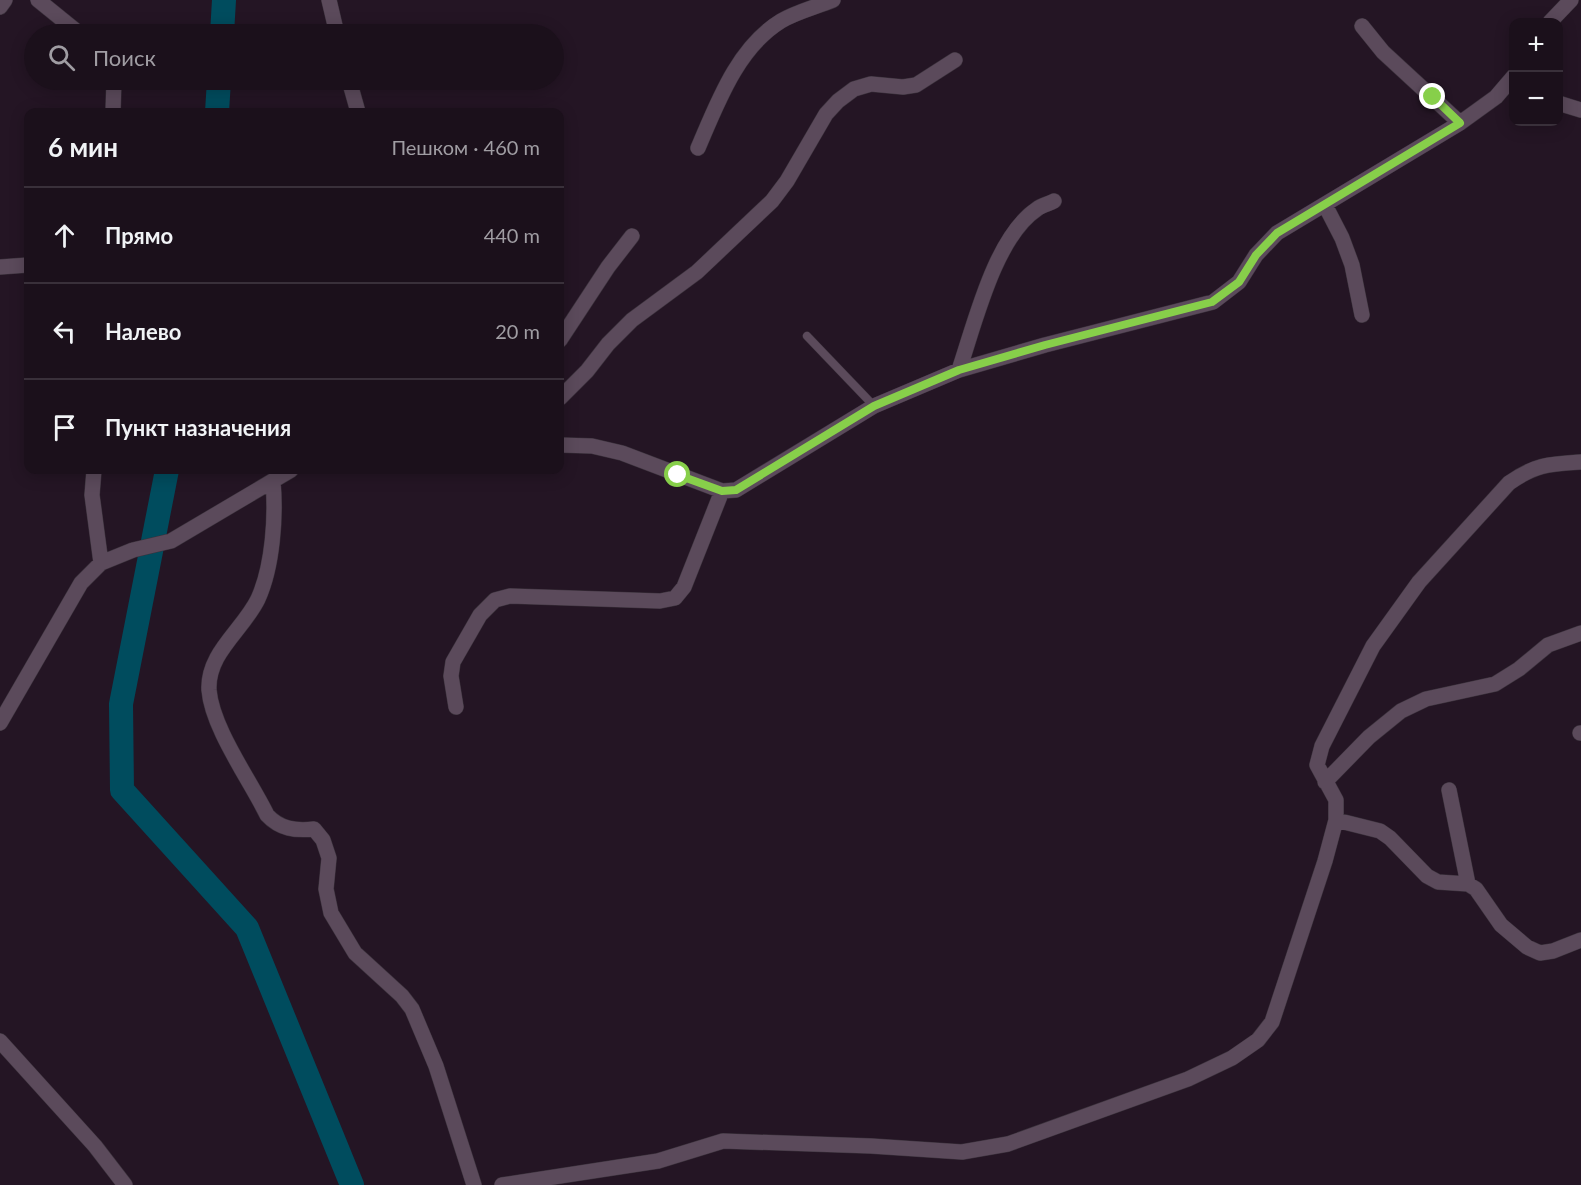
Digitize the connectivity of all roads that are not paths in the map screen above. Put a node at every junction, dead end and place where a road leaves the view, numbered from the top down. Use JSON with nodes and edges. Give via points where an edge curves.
{"nodes":[{"id":1,"x":5,"y":0,"type":"edge"},
{"id":2,"x":38,"y":0,"type":"edge"},
{"id":3,"x":329,"y":0,"type":"edge"},
{"id":4,"x":833,"y":0,"type":"edge"},
{"id":5,"x":1571,"y":0,"type":"edge"},
{"id":6,"x":0,"y":7,"type":"edge"},
{"id":7,"x":1554,"y":18,"type":"edge"},
{"id":8,"x":68,"y":24,"type":"edge"},
{"id":9,"x":335,"y":24,"type":"edge"},
{"id":10,"x":1362,"y":26,"type":"dead end"},
{"id":11,"x":955,"y":60,"type":"dead end"},
{"id":12,"x":1509,"y":84,"type":"edge"},
{"id":13,"x":114,"y":90,"type":"edge"},
{"id":14,"x":352,"y":90,"type":"edge"},
{"id":15,"x":1563,"y":105,"type":"edge"},
{"id":16,"x":113,"y":108,"type":"edge"},
{"id":17,"x":357,"y":108,"type":"edge"},
{"id":18,"x":1581,"y":110,"type":"edge"},
{"id":19,"x":1460,"y":123,"type":"junction"},
{"id":20,"x":698,"y":148,"type":"dead end"},
{"id":21,"x":1054,"y":201,"type":"dead end"},
{"id":22,"x":1325,"y":205,"type":"junction"},
{"id":23,"x":632,"y":236,"type":"dead end"},
{"id":24,"x":24,"y":265,"type":"edge"},
{"id":25,"x":0,"y":267,"type":"edge"},
{"id":26,"x":1362,"y":315,"type":"dead end"},
{"id":27,"x":564,"y":334,"type":"edge"},
{"id":28,"x":807,"y":336,"type":"dead end"},
{"id":29,"x":959,"y":370,"type":"junction"},
{"id":30,"x":564,"y":394,"type":"edge"},
{"id":31,"x":874,"y":406,"type":"junction"},
{"id":32,"x":564,"y":445,"type":"edge"},
{"id":33,"x":1581,"y":462,"type":"edge"},
{"id":34,"x":94,"y":474,"type":"edge"},
{"id":35,"x":284,"y":474,"type":"edge"},
{"id":36,"x":273,"y":481,"type":"junction"},
{"id":37,"x":722,"y":491,"type":"junction"},
{"id":38,"x":101,"y":563,"type":"junction"},
{"id":39,"x":1581,"y":633,"type":"edge"},
{"id":40,"x":456,"y":707,"type":"dead end"},
{"id":41,"x":0,"y":723,"type":"edge"},
{"id":42,"x":1325,"y":782,"type":"junction"},
{"id":43,"x":1449,"y":790,"type":"dead end"},
{"id":44,"x":1336,"y":820,"type":"junction"},
{"id":45,"x":1468,"y":884,"type":"junction"},
{"id":46,"x":1581,"y":940,"type":"edge"},
{"id":47,"x":0,"y":1041,"type":"edge"},
{"id":48,"x":125,"y":1185,"type":"edge"},
{"id":49,"x":474,"y":1185,"type":"edge"},
{"id":50,"x":502,"y":1185,"type":"edge"}],
"edges":[{"from":1,"to":6,"type":"street"},
{"from":2,"to":8,"type":"street"},
{"from":3,"to":9,"type":"street"},
{"from":4,"to":20,"type":"street","via":[[782,21],[757,41],[715,108]]},
{"from":5,"to":7,"type":"street"},
{"from":10,"to":19,"type":"street","via":[[1383,52]]},
{"from":11,"to":30,"type":"street","via":[[916,86],[871,84],[838,100],[772,201],[697,272],[632,320]]},
{"from":12,"to":19,"type":"street"},
{"from":13,"to":16,"type":"street"},
{"from":14,"to":17,"type":"street"},
{"from":15,"to":18,"type":"street"},
{"from":19,"to":22,"type":"street"},
{"from":21,"to":29,"type":"street","via":[[1037,209],[1004,249]]},
{"from":22,"to":26,"type":"street","via":[[1352,265]]},
{"from":22,"to":29,"type":"street","via":[[1277,233],[1256,255],[1239,282],[1212,302]]},
{"from":23,"to":27,"type":"street"},
{"from":24,"to":25,"type":"street"},
{"from":28,"to":31,"type":"lane"},
{"from":29,"to":31,"type":"street"},
{"from":31,"to":37,"type":"street","via":[[736,490]]},
{"from":32,"to":37,"type":"street","via":[[622,453]]},
{"from":33,"to":42,"type":"street","via":[[1548,464],[1526,471],[1509,483],[1419,582],[1374,646],[1322,746],[1317,765]]},
{"from":34,"to":38,"type":"street","via":[[92,495]]},
{"from":35,"to":36,"type":"street"},
{"from":36,"to":38,"type":"street","via":[[171,541]]},
{"from":36,"to":49,"type":"street","via":[[275,504],[268,566],[258,598],[210,672],[215,718],[274,823],[286,828],[314,829],[323,840],[329,858],[326,889],[331,913],[355,953],[412,1009],[436,1066]]},
{"from":37,"to":40,"type":"street","via":[[684,587],[675,598],[660,601],[510,596],[495,600],[480,615],[453,662]]},
{"from":38,"to":41,"type":"street","via":[[81,583]]},
{"from":39,"to":42,"type":"street","via":[[1548,645],[1494,684],[1426,699],[1401,711]]},
{"from":42,"to":44,"type":"street","via":[[1336,800]]},
{"from":43,"to":45,"type":"street"},
{"from":44,"to":45,"type":"street","via":[[1380,831],[1420,871],[1438,882]]},
{"from":44,"to":50,"type":"street","via":[[1272,1022],[1258,1040],[1232,1058],[1188,1079],[1008,1144],[962,1152],[723,1141],[658,1161]]},
{"from":45,"to":46,"type":"street","via":[[1476,889],[1501,925],[1527,947],[1540,953]]},
{"from":47,"to":48,"type":"street"}]}
